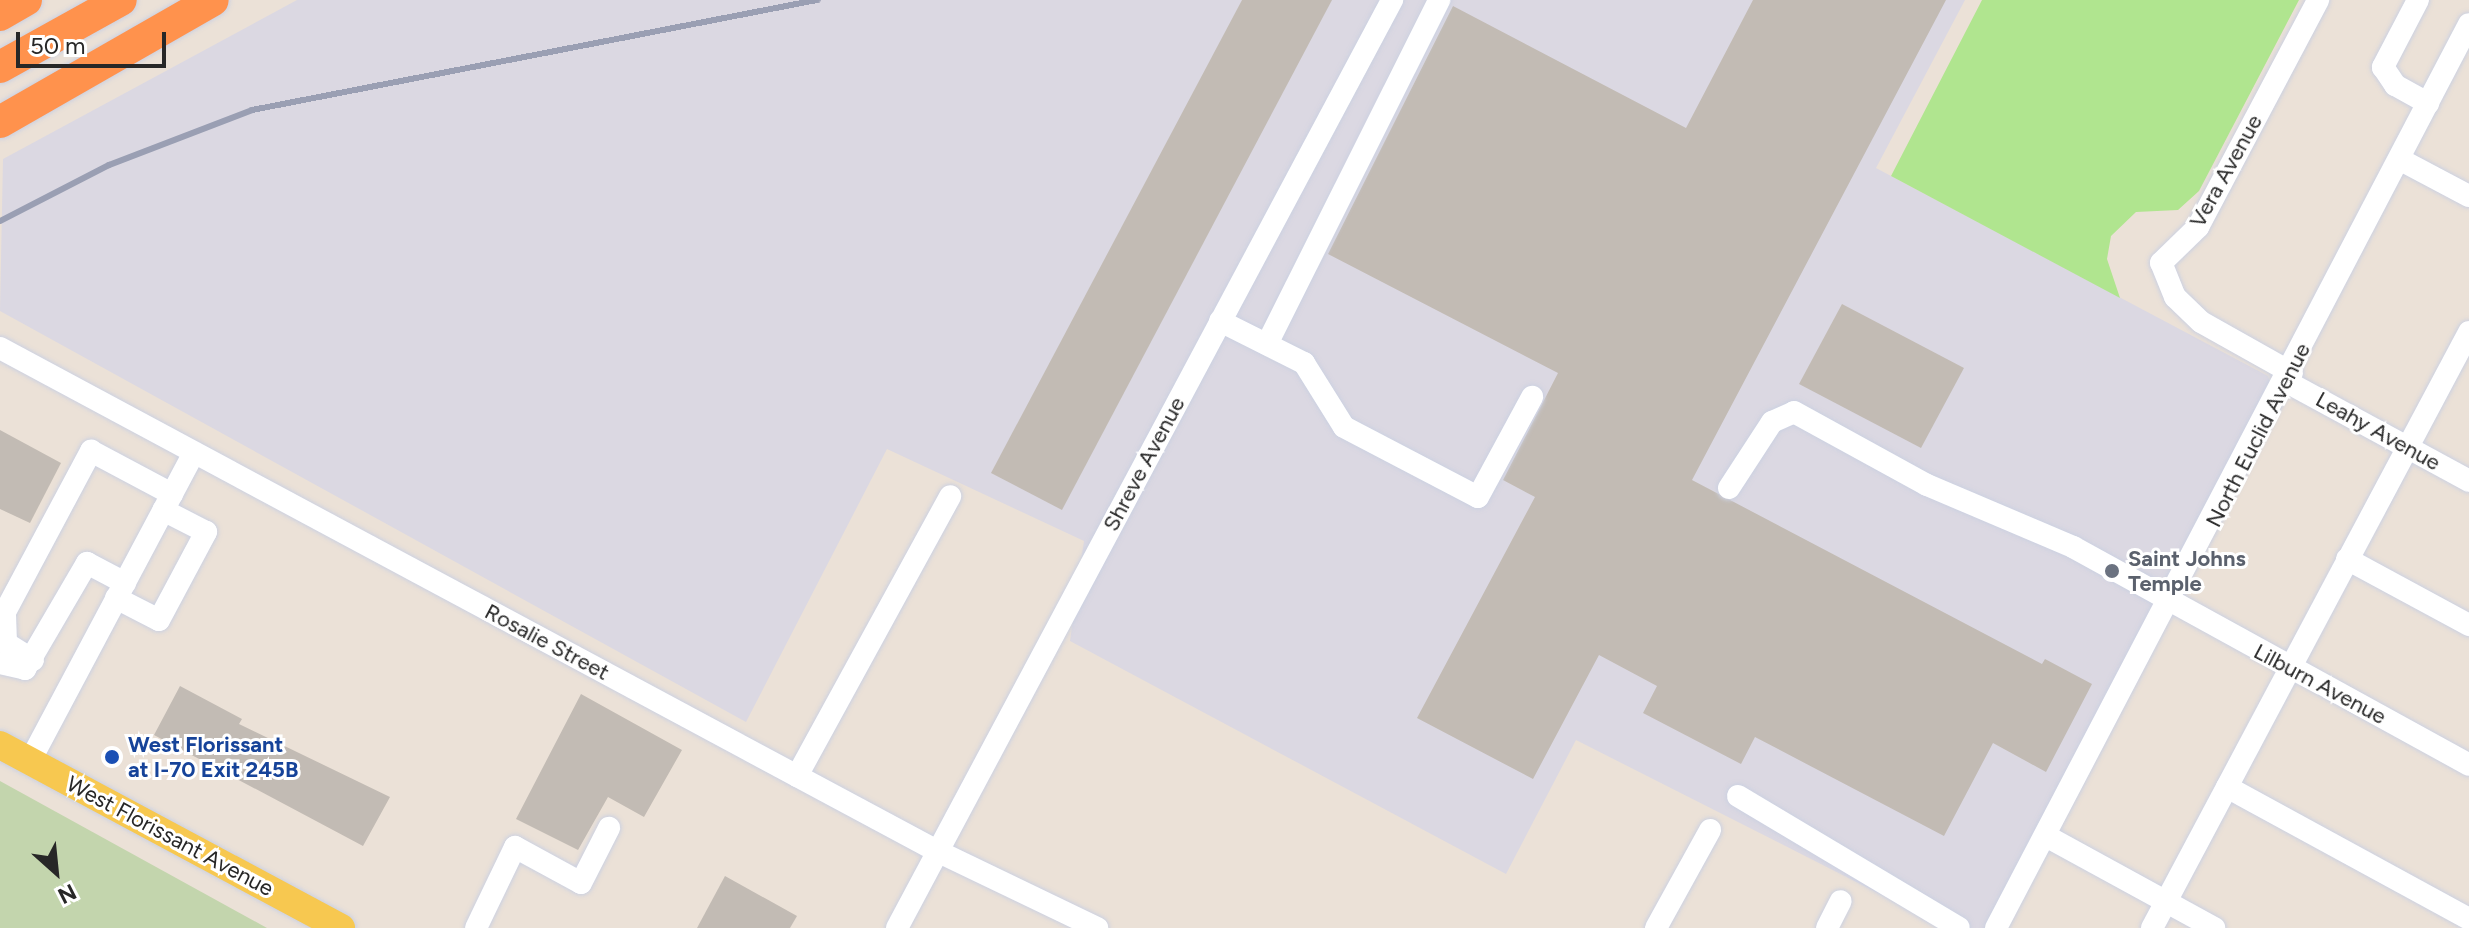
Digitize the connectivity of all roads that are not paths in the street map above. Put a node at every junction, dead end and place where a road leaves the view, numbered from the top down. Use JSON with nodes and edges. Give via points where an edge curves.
{"nodes":[{"id":1,"x":26,"y":0,"type":"edge"},
{"id":2,"x":121,"y":0,"type":"edge"},
{"id":3,"x":213,"y":0,"type":"edge"},
{"id":4,"x":1392,"y":0,"type":"edge"},
{"id":5,"x":1439,"y":0,"type":"edge"},
{"id":6,"x":2318,"y":0,"type":"edge"},
{"id":7,"x":2418,"y":0,"type":"edge"},
{"id":8,"x":0,"y":15,"type":"edge"},
{"id":9,"x":2469,"y":24,"type":"edge"},
{"id":10,"x":0,"y":67,"type":"edge"},
{"id":11,"x":2428,"y":103,"type":"junction"},
{"id":12,"x":0,"y":122,"type":"edge"},
{"id":13,"x":2399,"y":159,"type":"junction"},
{"id":14,"x":2469,"y":196,"type":"edge"},
{"id":15,"x":1220,"y":321,"type":"junction"},
{"id":16,"x":2469,"y":334,"type":"edge"},
{"id":17,"x":1267,"y":344,"type":"junction"},
{"id":18,"x":0,"y":348,"type":"edge"},
{"id":19,"x":2289,"y":377,"type":"junction"},
{"id":20,"x":1532,"y":397,"type":"dead end"},
{"id":21,"x":2406,"y":447,"type":"junction"},
{"id":22,"x":194,"y":453,"type":"junction"},
{"id":23,"x":2469,"y":481,"type":"edge"},
{"id":24,"x":1729,"y":488,"type":"dead end"},
{"id":25,"x":950,"y":496,"type":"dead end"},
{"id":26,"x":168,"y":502,"type":"junction"},
{"id":27,"x":2347,"y":559,"type":"junction"},
{"id":28,"x":120,"y":590,"type":"junction"},
{"id":29,"x":2171,"y":603,"type":"junction"},
{"id":30,"x":2469,"y":625,"type":"edge"},
{"id":31,"x":33,"y":660,"type":"junction"},
{"id":32,"x":0,"y":663,"type":"edge"},
{"id":33,"x":2290,"y":668,"type":"junction"},
{"id":34,"x":0,"y":745,"type":"edge"},
{"id":35,"x":30,"y":761,"type":"junction"},
{"id":36,"x":2469,"y":765,"type":"edge"},
{"id":37,"x":797,"y":776,"type":"junction"},
{"id":38,"x":2227,"y":787,"type":"junction"},
{"id":39,"x":1738,"y":796,"type":"dead end"},
{"id":40,"x":609,"y":828,"type":"dead end"},
{"id":41,"x":1710,"y":830,"type":"dead end"},
{"id":42,"x":2046,"y":836,"type":"junction"},
{"id":43,"x":937,"y":851,"type":"junction"},
{"id":44,"x":1841,"y":901,"type":"dead end"},
{"id":45,"x":2165,"y":901,"type":"junction"},
{"id":46,"x":2469,"y":919,"type":"edge"},
{"id":47,"x":341,"y":928,"type":"edge"},
{"id":48,"x":476,"y":928,"type":"edge"},
{"id":49,"x":897,"y":928,"type":"edge"},
{"id":50,"x":1097,"y":928,"type":"edge"},
{"id":51,"x":1656,"y":928,"type":"edge"},
{"id":52,"x":1827,"y":928,"type":"edge"},
{"id":53,"x":1959,"y":928,"type":"edge"},
{"id":54,"x":1996,"y":928,"type":"edge"},
{"id":55,"x":2152,"y":928,"type":"edge"},
{"id":56,"x":2214,"y":928,"type":"edge"}],
"edges":[{"from":1,"to":8,"type":"highway"},
{"from":2,"to":10,"type":"highway"},
{"from":3,"to":12,"type":"highway"},
{"from":4,"to":15,"type":"street","name":"Shreve Avenue"},
{"from":5,"to":17,"type":"street"},
{"from":6,"to":19,"type":"street","name":"Vera Avenue","via":[[2198,227],[2161,263],[2175,297],[2201,322]]},
{"from":7,"to":11,"type":"street","via":[[2383,67],[2395,85]]},
{"from":9,"to":11,"type":"street","name":"North Euclid Avenue"},
{"from":11,"to":13,"type":"street","name":"North Euclid Avenue"},
{"from":13,"to":14,"type":"street"},
{"from":13,"to":19,"type":"street","name":"North Euclid Avenue"},
{"from":15,"to":17,"type":"street"},
{"from":15,"to":43,"type":"street","name":"Shreve Avenue"},
{"from":16,"to":21,"type":"street"},
{"from":17,"to":20,"type":"street","via":[[1304,363],[1344,427],[1478,497]]},
{"from":18,"to":22,"type":"street","name":"Rosalie Street"},
{"from":19,"to":21,"type":"street","name":"Leahy Avenue"},
{"from":19,"to":29,"type":"street","name":"North Euclid Avenue"},
{"from":21,"to":23,"type":"street","name":"Leahy Avenue"},
{"from":21,"to":27,"type":"street"},
{"from":22,"to":26,"type":"street"},
{"from":22,"to":37,"type":"street","name":"Rosalie Street"},
{"from":24,"to":29,"type":"street","name":"Lilburn Avenue","via":[[1772,422],[1794,412],[1927,485],[2073,547]]},
{"from":25,"to":37,"type":"street"},
{"from":26,"to":28,"type":"street"},
{"from":26,"to":28,"type":"street","via":[[206,532],[159,620]]},
{"from":26,"to":31,"type":"street","via":[[91,451],[5,612],[6,643]]},
{"from":27,"to":30,"type":"street"},
{"from":27,"to":33,"type":"street"},
{"from":28,"to":31,"type":"street","via":[[87,563]]},
{"from":28,"to":35,"type":"street"},
{"from":29,"to":33,"type":"street","name":"Lilburn Avenue"},
{"from":29,"to":42,"type":"street","name":"North Euclid Avenue"},
{"from":31,"to":32,"type":"street","via":[[25,669],[12,670]]},
{"from":33,"to":36,"type":"street","name":"Lilburn Avenue"},
{"from":33,"to":38,"type":"street"},
{"from":34,"to":35,"type":"main road","name":"West Florissant Avenue"},
{"from":35,"to":47,"type":"main road","name":"West Florissant Avenue"},
{"from":37,"to":43,"type":"street","name":"Rosalie Street"},
{"from":38,"to":45,"type":"street"},
{"from":38,"to":46,"type":"street"},
{"from":39,"to":53,"type":"street"},
{"from":40,"to":48,"type":"street","via":[[581,883],[515,847]]},
{"from":41,"to":51,"type":"street"},
{"from":42,"to":45,"type":"street"},
{"from":42,"to":54,"type":"street","name":"North Euclid Avenue"},
{"from":43,"to":49,"type":"street","name":"Shreve Avenue"},
{"from":43,"to":50,"type":"street","name":"Rosalie Street"},
{"from":44,"to":52,"type":"street"},
{"from":45,"to":55,"type":"street"},
{"from":45,"to":56,"type":"street"}]}
